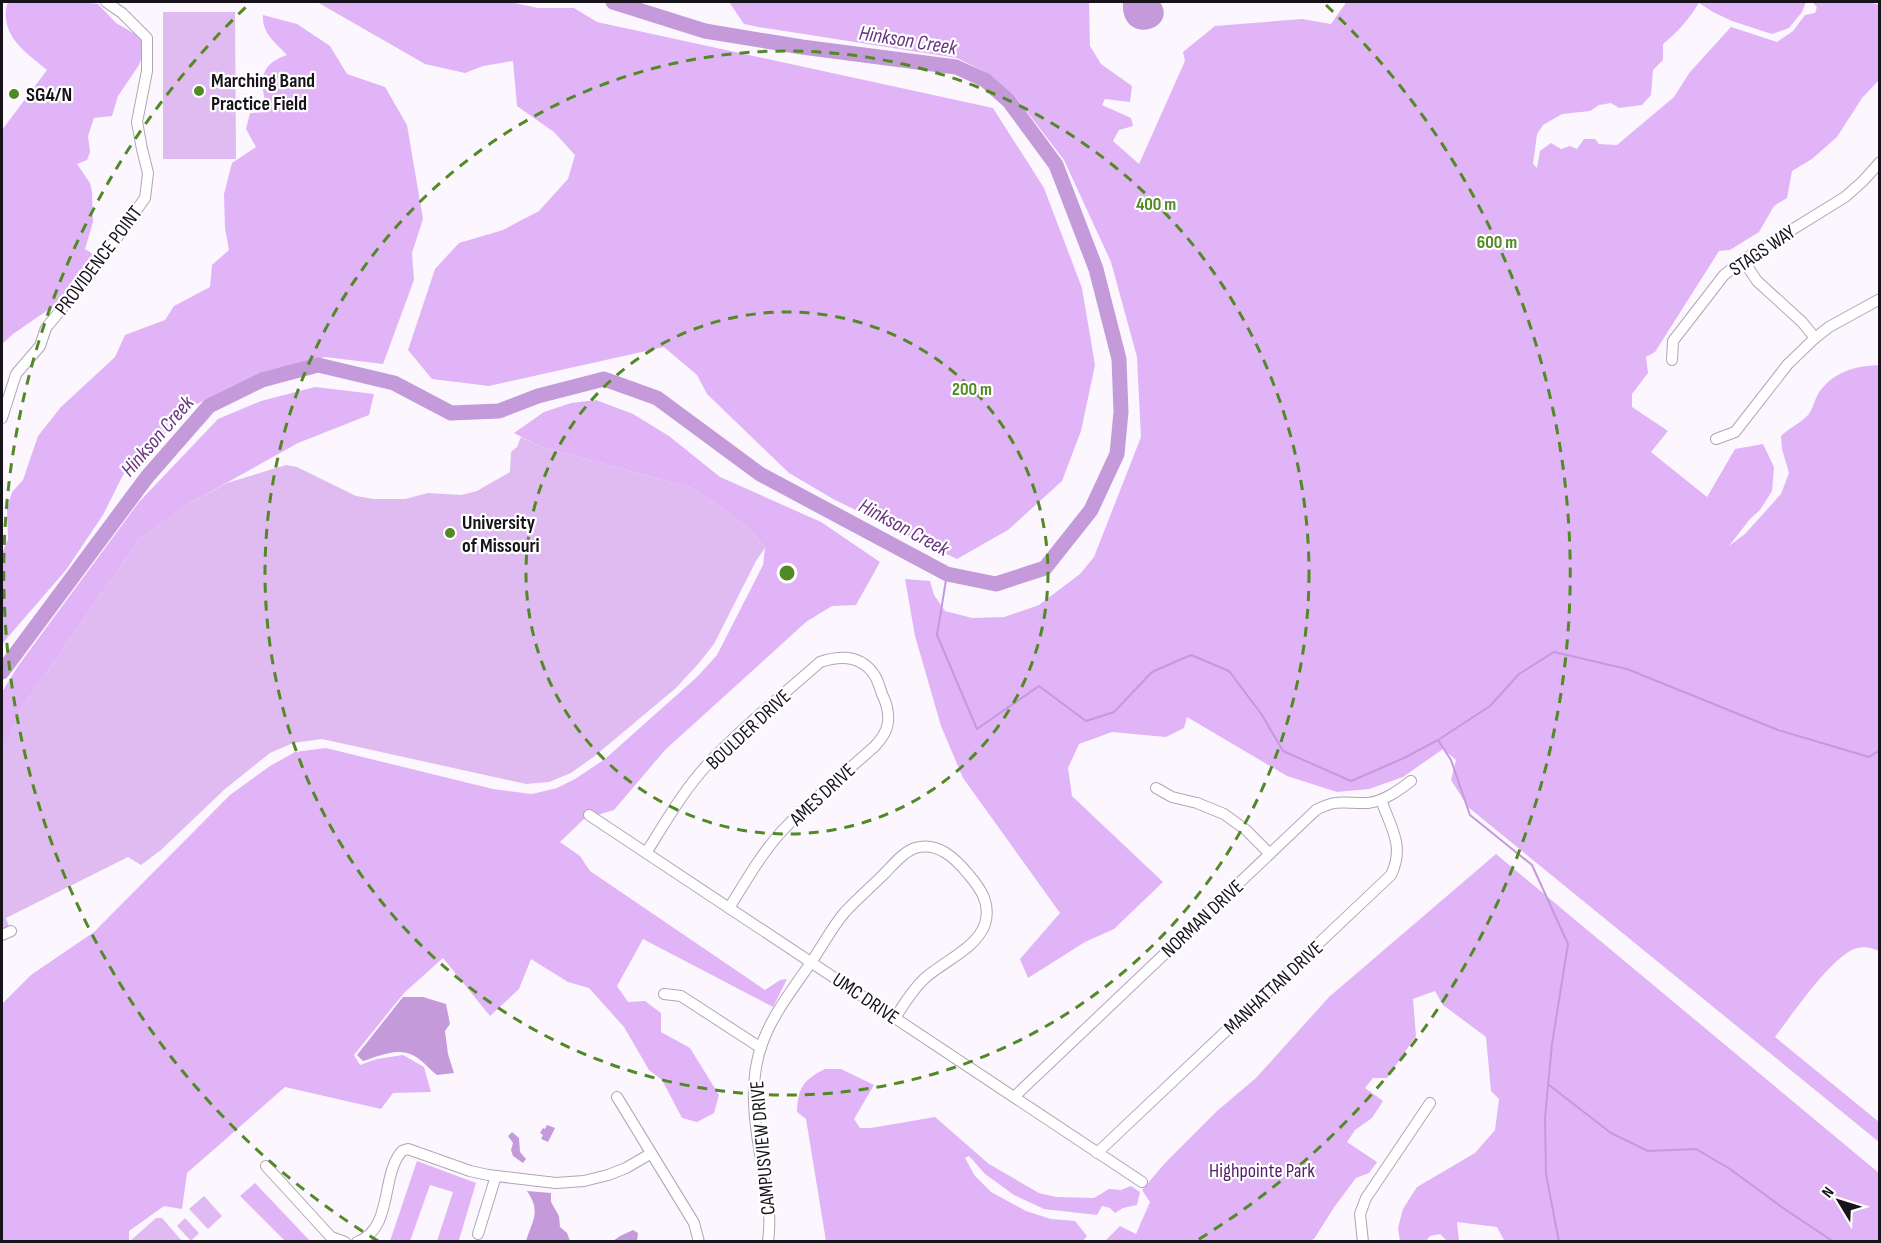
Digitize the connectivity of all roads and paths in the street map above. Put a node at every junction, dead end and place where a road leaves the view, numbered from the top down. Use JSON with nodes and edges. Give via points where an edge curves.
{"nodes":[{"id":1,"x":106,"y":2,"type":"edge"},
{"id":2,"x":1880,"y":162,"type":"edge"},
{"id":3,"x":1743,"y":260,"type":"junction"},
{"id":4,"x":1880,"y":299,"type":"edge"},
{"id":5,"x":1815,"y":338,"type":"junction"},
{"id":6,"x":1672,"y":360,"type":"dead end"},
{"id":7,"x":2,"y":418,"type":"edge"},
{"id":8,"x":1716,"y":440,"type":"dead end"},
{"id":9,"x":875,"y":676,"type":"joint"},
{"id":10,"x":1411,"y":782,"type":"dead end"},
{"id":11,"x":1156,"y":788,"type":"dead end"},
{"id":12,"x":1381,"y":800,"type":"junction"},
{"id":13,"x":589,"y":815,"type":"dead end"},
{"id":14,"x":646,"y":853,"type":"junction"},
{"id":15,"x":1270,"y":854,"type":"junction"},
{"id":16,"x":729,"y":908,"type":"junction"},
{"id":17,"x":812,"y":962,"type":"junction"},
{"id":18,"x":664,"y":994,"type":"dead end"},
{"id":19,"x":895,"y":1018,"type":"junction"},
{"id":20,"x":761,"y":1048,"type":"junction"},
{"id":21,"x":617,"y":1097,"type":"dead end"},
{"id":22,"x":1014,"y":1097,"type":"junction"},
{"id":23,"x":1430,"y":1103,"type":"dead end"},
{"id":24,"x":1097,"y":1153,"type":"junction"},
{"id":25,"x":650,"y":1154,"type":"junction"},
{"id":26,"x":266,"y":1166,"type":"dead end"},
{"id":27,"x":496,"y":1176,"type":"junction"},
{"id":28,"x":1142,"y":1182,"type":"dead end"},
{"id":29,"x":478,"y":1234,"type":"dead end"},
{"id":30,"x":345,"y":1242,"type":"edge"},
{"id":31,"x":357,"y":1242,"type":"edge"},
{"id":32,"x":699,"y":1242,"type":"edge"},
{"id":33,"x":768,"y":1242,"type":"edge"},
{"id":34,"x":1363,"y":1242,"type":"edge"}],
"edges":[{"from":1,"to":7,"type":"street","name":"PROVIDENCE POINT","via":[[147,38],[147,71],[137,122],[148,173],[145,198],[16,374]]},
{"from":2,"to":3,"type":"street","name":"STAGS WAY","via":[[1845,197]]},
{"from":3,"to":5,"type":"street","via":[[1757,281],[1802,321]]},
{"from":3,"to":6,"type":"street","name":"STAGS WAY","via":[[1724,275],[1673,341]]},
{"from":4,"to":5,"type":"street"},
{"from":5,"to":8,"type":"street","via":[[1788,364],[1734,432]]},
{"from":9,"to":14,"type":"street","name":"BOULDER DRIVE","via":[[850,658],[836,656],[820,662],[706,766]]},
{"from":9,"to":16,"type":"street","name":"AMES DRIVE","via":[[886,703],[888,721],[884,735],[782,832]]},
{"from":10,"to":12,"type":"street","name":"NORMAN DRIVE"},
{"from":11,"to":15,"type":"street","via":[[1224,814]]},
{"from":12,"to":15,"type":"street","name":"NORMAN DRIVE","via":[[1328,804],[1316,810]]},
{"from":12,"to":24,"type":"street","name":"MANHATTAN DRIVE","via":[[1398,852],[1391,875]]},
{"from":13,"to":14,"type":"street","name":"UMC DRIVE"},
{"from":14,"to":16,"type":"street","name":"UMC DRIVE"},
{"from":15,"to":22,"type":"street","name":"NORMAN DRIVE"},
{"from":16,"to":17,"type":"street","name":"UMC DRIVE"},
{"from":17,"to":19,"type":"street","name":"UMC DRIVE"},
{"from":17,"to":19,"type":"street","name":"CAMPUSVIEW DRIVE","via":[[845,912],[903,855],[927,847],[952,856],[986,898],[985,924],[979,936],[910,994]]},
{"from":17,"to":20,"type":"street","name":"CAMPUSVIEW DRIVE","via":[[774,1018]]},
{"from":18,"to":20,"type":"street","via":[[681,996]]},
{"from":19,"to":22,"type":"street","name":"UMC DRIVE"},
{"from":20,"to":33,"type":"street","name":"CAMPUSVIEW DRIVE","via":[[754,1100],[769,1215]]},
{"from":21,"to":25,"type":"street"},
{"from":22,"to":24,"type":"street","name":"UMC DRIVE"},
{"from":23,"to":34,"type":"street","via":[[1366,1198],[1360,1214]]},
{"from":24,"to":28,"type":"street","name":"UMC DRIVE"},
{"from":25,"to":27,"type":"street","via":[[626,1168],[584,1180],[556,1183]]},
{"from":25,"to":32,"type":"street","via":[[694,1223]]},
{"from":26,"to":30,"type":"street","via":[[331,1237]]},
{"from":27,"to":29,"type":"street"},
{"from":27,"to":31,"type":"street","via":[[470,1171],[413,1150],[402,1151],[395,1161],[376,1227]]}]}
